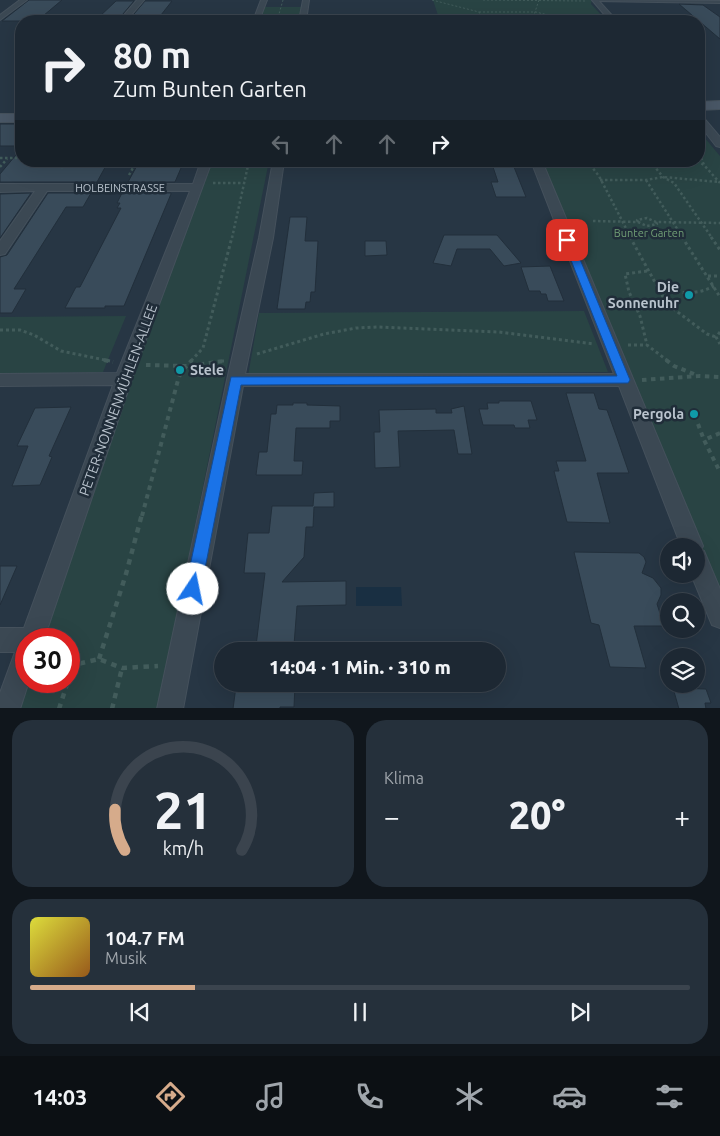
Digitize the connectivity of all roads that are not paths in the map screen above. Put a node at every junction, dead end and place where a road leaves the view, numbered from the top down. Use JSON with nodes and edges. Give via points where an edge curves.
{"nodes":[{"id":1,"x":24,"y":0,"type":"edge"},
{"id":2,"x":141,"y":0,"type":"edge"},
{"id":3,"x":264,"y":0,"type":"edge"},
{"id":4,"x":306,"y":0,"type":"edge"},
{"id":5,"x":595,"y":1,"type":"edge"},
{"id":6,"x":720,"y":2,"type":"edge"},
{"id":7,"x":127,"y":15,"type":"edge"},
{"id":8,"x":258,"y":15,"type":"edge"},
{"id":9,"x":303,"y":15,"type":"edge"},
{"id":10,"x":608,"y":15,"type":"edge"},
{"id":11,"x":0,"y":18,"type":"edge"},
{"id":12,"x":720,"y":105,"type":"edge"},
{"id":13,"x":705,"y":106,"type":"edge"},
{"id":14,"x":0,"y":118,"type":"edge"},
{"id":15,"x":15,"y":118,"type":"edge"},
{"id":16,"x":705,"y":125,"type":"edge"},
{"id":17,"x":720,"y":144,"type":"edge"},
{"id":18,"x":205,"y":167,"type":"edge"},
{"id":19,"x":278,"y":167,"type":"edge"},
{"id":20,"x":538,"y":167,"type":"edge"},
{"id":21,"x":198,"y":185,"type":"junction"},
{"id":22,"x":0,"y":188,"type":"edge"},
{"id":23,"x":43,"y":188,"type":"junction"},
{"id":24,"x":0,"y":251,"type":"edge"},
{"id":25,"x":124,"y":379,"type":"junction"},
{"id":26,"x":0,"y":380,"type":"edge"},
{"id":27,"x":235,"y":380,"type":"junction"},
{"id":28,"x":624,"y":380,"type":"junction"},
{"id":29,"x":689,"y":538,"type":"edge"},
{"id":30,"x":705,"y":580,"type":"edge"},
{"id":31,"x":720,"y":617,"type":"edge"},
{"id":32,"x":36,"y":628,"type":"edge"},
{"id":33,"x":0,"y":640,"type":"edge"},
{"id":34,"x":15,"y":640,"type":"edge"},
{"id":35,"x":15,"y":686,"type":"edge"},
{"id":36,"x":7,"y":708,"type":"edge"},
{"id":37,"x":170,"y":708,"type":"edge"}],
"edges":[{"from":1,"to":11,"type":"street"},
{"from":2,"to":7,"type":"street"},
{"from":3,"to":8,"type":"street"},
{"from":4,"to":9,"type":"street"},
{"from":5,"to":6,"type":"lane"},
{"from":5,"to":10,"type":"street"},
{"from":12,"to":13,"type":"main road"},
{"from":14,"to":15,"type":"main road"},
{"from":16,"to":17,"type":"street"},
{"from":18,"to":21,"type":"street","name":"PETER-NONNENMÜHLEN-ALLEE"},
{"from":19,"to":27,"type":"street"},
{"from":20,"to":28,"type":"street"},
{"from":21,"to":23,"type":"street","name":"HOLBEINSTRASSE"},
{"from":21,"to":25,"type":"street","name":"PETER-NONNENMÜHLEN-ALLEE"},
{"from":22,"to":23,"type":"street","name":"HOLBEINSTRASSE"},
{"from":23,"to":24,"type":"street"},
{"from":25,"to":26,"type":"street"},
{"from":25,"to":32,"type":"street","name":"PETER-NONNENMÜHLEN-ALLEE"},
{"from":27,"to":28,"type":"street"},
{"from":27,"to":37,"type":"street"},
{"from":28,"to":29,"type":"street"},
{"from":30,"to":31,"type":"street"},
{"from":33,"to":34,"type":"street"},
{"from":35,"to":36,"type":"street"}]}
